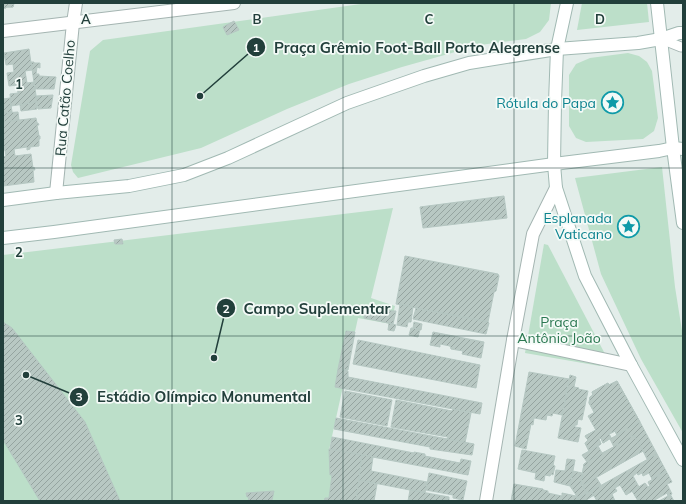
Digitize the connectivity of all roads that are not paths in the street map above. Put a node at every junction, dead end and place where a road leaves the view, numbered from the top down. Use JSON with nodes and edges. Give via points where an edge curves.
{"nodes":[{"id":1,"x":76,"y":3,"type":"edge"},
{"id":2,"x":234,"y":3,"type":"edge"},
{"id":3,"x":567,"y":3,"type":"edge"},
{"id":4,"x":656,"y":3,"type":"edge"},
{"id":5,"x":72,"y":23,"type":"junction"},
{"id":6,"x":3,"y":31,"type":"edge"},
{"id":7,"x":683,"y":33,"type":"edge"},
{"id":8,"x":661,"y":39,"type":"junction"},
{"id":9,"x":683,"y":47,"type":"edge"},
{"id":10,"x":557,"y":49,"type":"junction"},
{"id":11,"x":680,"y":147,"type":"edge"},
{"id":12,"x":554,"y":164,"type":"junction"},
{"id":13,"x":556,"y":188,"type":"junction"},
{"id":14,"x":56,"y":193,"type":"junction"},
{"id":15,"x":3,"y":200,"type":"edge"},
{"id":16,"x":683,"y":223,"type":"edge"},
{"id":17,"x":3,"y":238,"type":"edge"},
{"id":18,"x":514,"y":340,"type":"junction"},
{"id":19,"x":630,"y":365,"type":"junction"},
{"id":20,"x":683,"y":460,"type":"edge"},
{"id":21,"x":486,"y":501,"type":"edge"}],
"edges":[{"from":1,"to":5,"type":"main road","name":"Rua Catão Coelho"},
{"from":2,"to":5,"type":"main road"},
{"from":3,"to":10,"type":"main road"},
{"from":4,"to":8,"type":"main road"},
{"from":5,"to":6,"type":"main road"},
{"from":5,"to":14,"type":"main road","name":"Rua Catão Coelho"},
{"from":7,"to":8,"type":"main road"},
{"from":8,"to":9,"type":"lane"},
{"from":8,"to":10,"type":"main road"},
{"from":8,"to":11,"type":"main road"},
{"from":10,"to":12,"type":"main road"},
{"from":10,"to":14,"type":"main road","via":[[469,63],[424,76],[347,103],[228,158],[184,175],[129,186]]},
{"from":11,"to":12,"type":"main road"},
{"from":11,"to":16,"type":"main road"},
{"from":12,"to":13,"type":"main road"},
{"from":12,"to":17,"type":"main road"},
{"from":13,"to":18,"type":"main road","via":[[533,234]]},
{"from":13,"to":19,"type":"main road","via":[[585,276]]},
{"from":14,"to":15,"type":"main road"},
{"from":18,"to":19,"type":"main road"},
{"from":18,"to":21,"type":"main road"},
{"from":19,"to":20,"type":"main road"}]}
